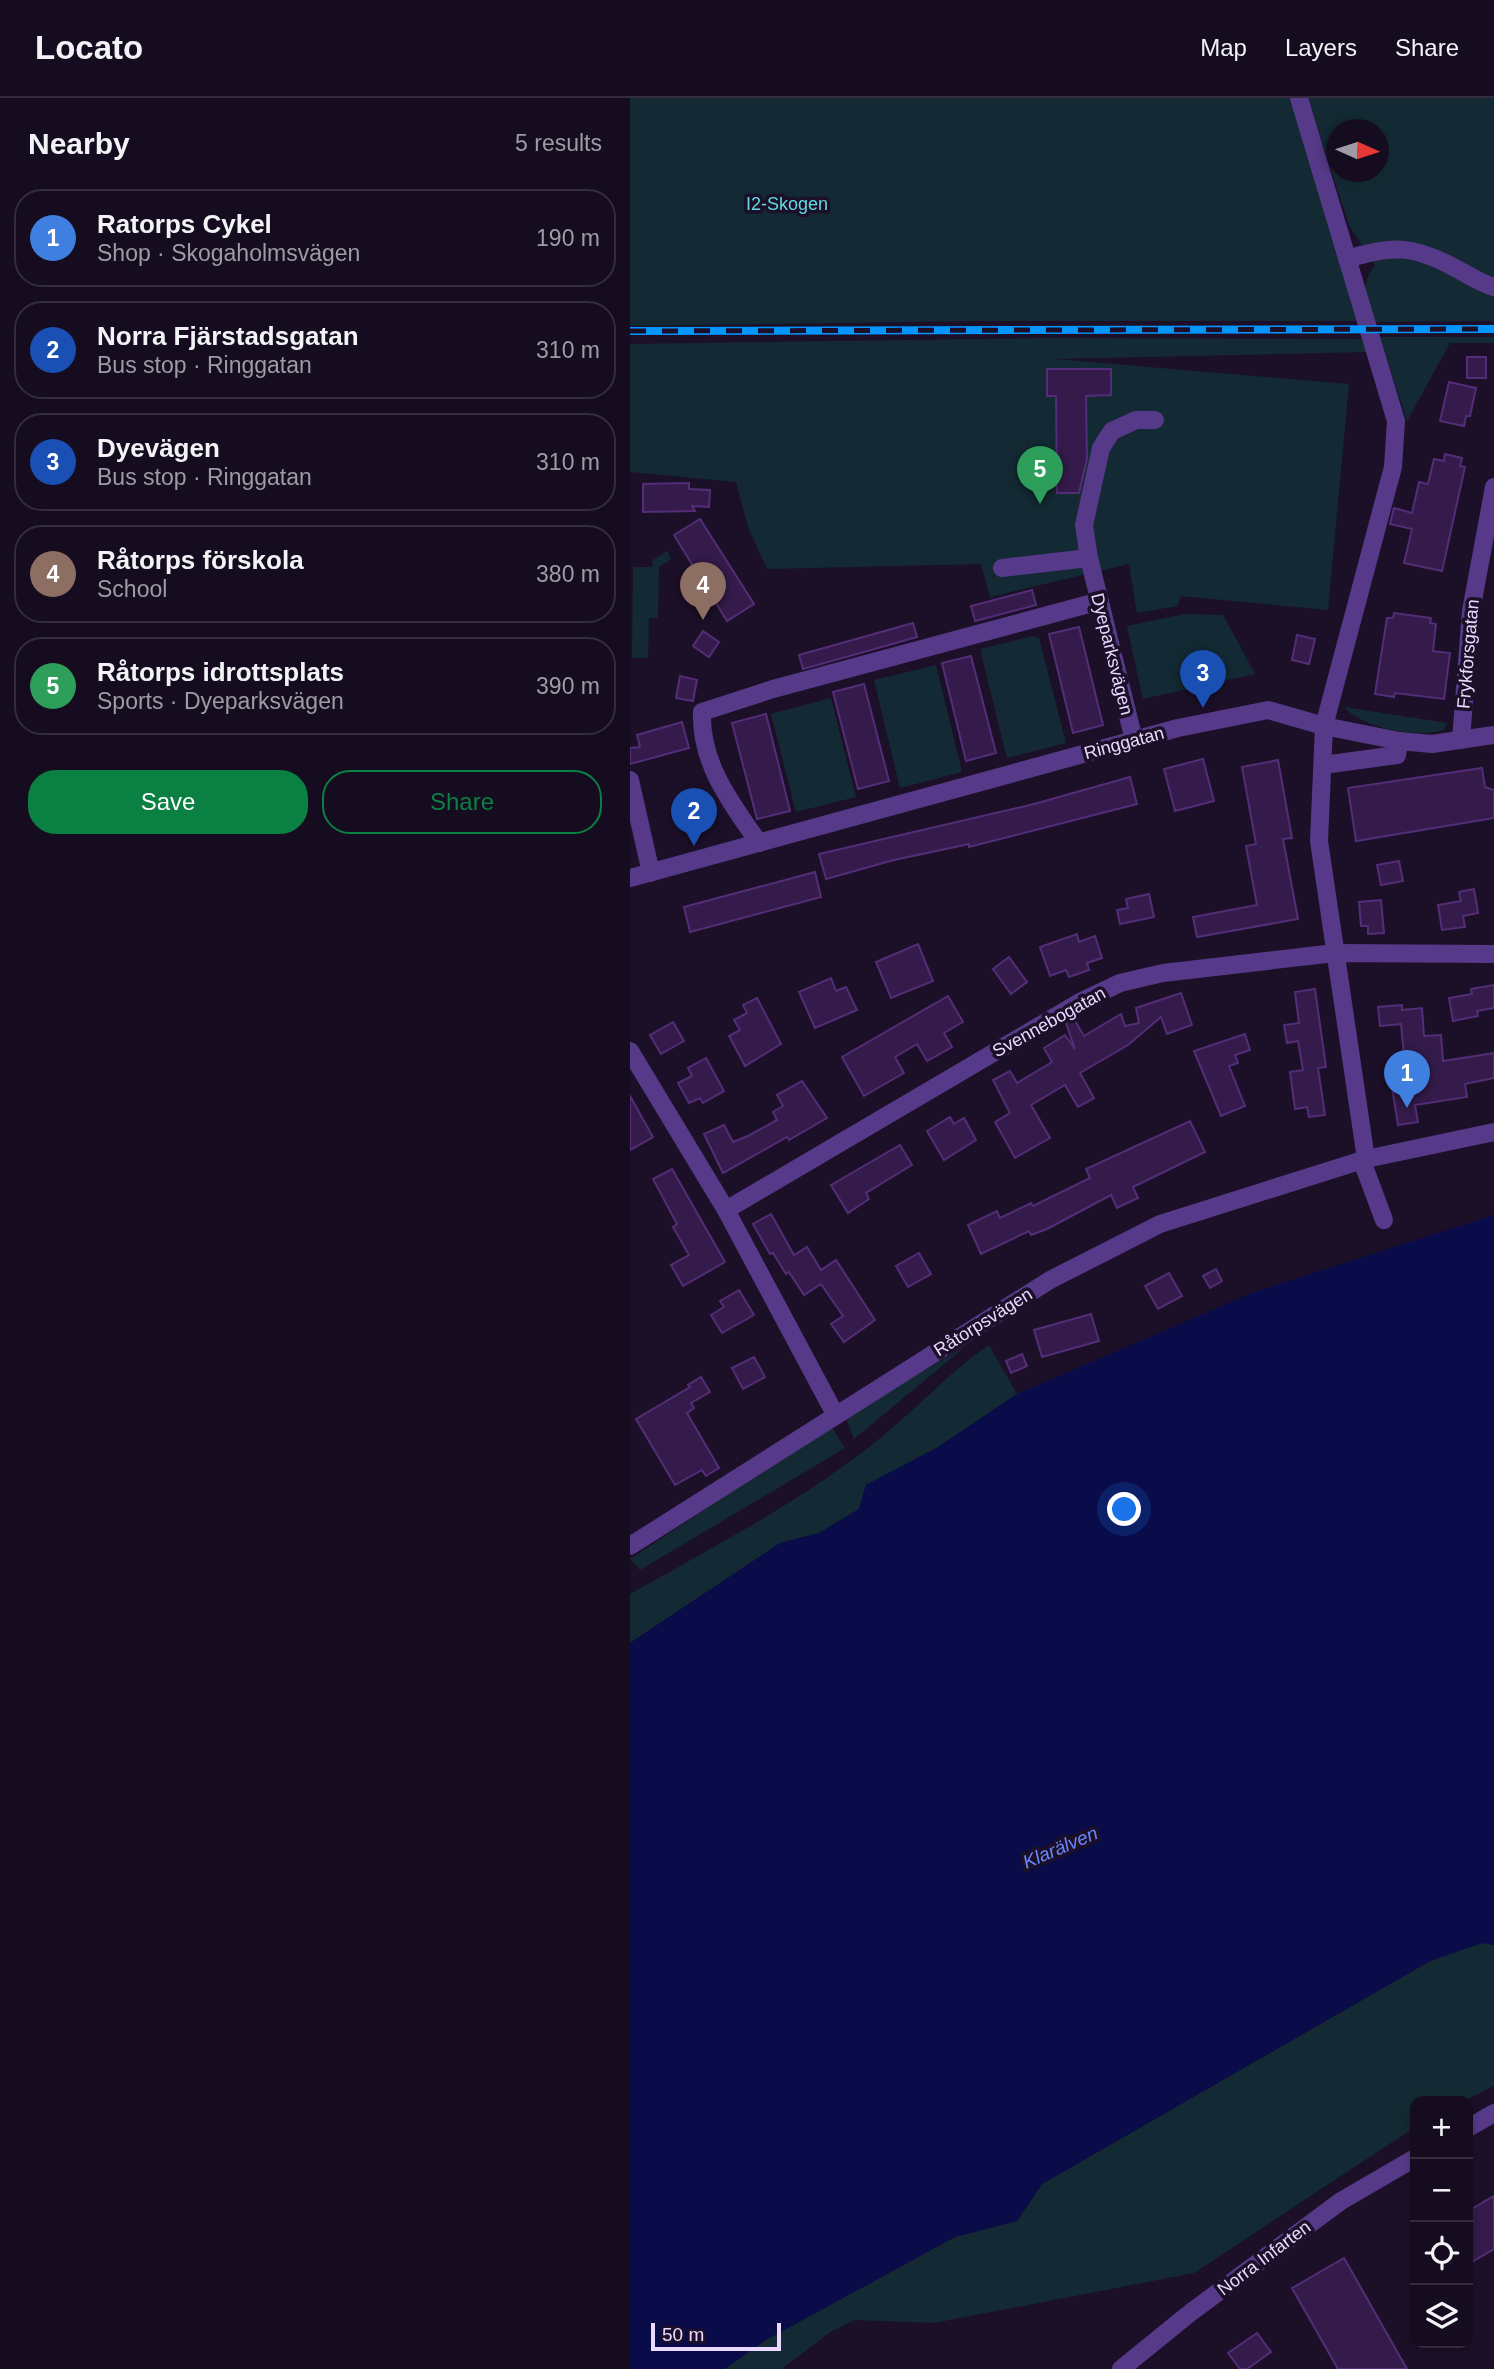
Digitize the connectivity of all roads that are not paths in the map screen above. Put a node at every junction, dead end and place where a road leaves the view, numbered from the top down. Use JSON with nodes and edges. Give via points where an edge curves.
{"nodes":[{"id":1,"x":1299,"y":98,"type":"edge"},
{"id":2,"x":1347,"y":258,"type":"junction"},
{"id":3,"x":1494,"y":287,"type":"edge"},
{"id":4,"x":1155,"y":420,"type":"dead end"},
{"id":5,"x":1494,"y":487,"type":"edge"},
{"id":6,"x":1090,"y":563,"type":"junction"},
{"id":7,"x":1002,"y":568,"type":"dead end"},
{"id":8,"x":1100,"y":601,"type":"junction"},
{"id":9,"x":1324,"y":726,"type":"junction"},
{"id":10,"x":1494,"y":734,"type":"edge"},
{"id":11,"x":1135,"y":740,"type":"junction"},
{"id":12,"x":1461,"y":740,"type":"junction"},
{"id":13,"x":1399,"y":741,"type":"junction"},
{"id":14,"x":1323,"y":765,"type":"junction"},
{"id":15,"x":630,"y":780,"type":"edge"},
{"id":16,"x":759,"y":843,"type":"junction"},
{"id":17,"x":651,"y":873,"type":"junction"},
{"id":18,"x":630,"y":878,"type":"edge"},
{"id":19,"x":1335,"y":953,"type":"junction"},
{"id":20,"x":1494,"y":954,"type":"edge"},
{"id":21,"x":630,"y":1051,"type":"edge"},
{"id":22,"x":1494,"y":1132,"type":"edge"},
{"id":23,"x":1364,"y":1160,"type":"junction"},
{"id":24,"x":726,"y":1210,"type":"junction"},
{"id":25,"x":1384,"y":1220,"type":"dead end"},
{"id":26,"x":835,"y":1414,"type":"junction"},
{"id":27,"x":630,"y":1546,"type":"edge"},
{"id":28,"x":1494,"y":2113,"type":"edge"},
{"id":29,"x":1473,"y":2125,"type":"edge"},
{"id":30,"x":1413,"y":2159,"type":"edge"},
{"id":31,"x":1121,"y":2369,"type":"edge"}],
"edges":[{"from":1,"to":2,"type":"street"},
{"from":2,"to":3,"type":"street","via":[[1403,247]]},
{"from":2,"to":9,"type":"street","via":[[1396,421],[1393,467]]},
{"from":4,"to":6,"type":"street","name":"Dyeparksvägen","via":[[1136,420],[1112,431],[1101,448],[1084,525]]},
{"from":5,"to":12,"type":"street","name":"Frykforsgatan","via":[[1471,611]]},
{"from":6,"to":7,"type":"street"},
{"from":6,"to":8,"type":"street","name":"Dyeparksvägen"},
{"from":8,"to":11,"type":"street","name":"Dyeparksvägen"},
{"from":8,"to":16,"type":"street","via":[[702,712],[701,734],[721,790]]},
{"from":9,"to":11,"type":"street","name":"Ringgatan","via":[[1268,709]]},
{"from":9,"to":13,"type":"street","name":"Ringgatan"},
{"from":9,"to":14,"type":"street"},
{"from":10,"to":12,"type":"street","name":"Ringgatan"},
{"from":11,"to":16,"type":"street","name":"Ringgatan"},
{"from":12,"to":13,"type":"street","name":"Ringgatan","via":[[1432,744]]},
{"from":13,"to":14,"type":"street","via":[[1396,755]]},
{"from":14,"to":19,"type":"street","via":[[1320,841]]},
{"from":15,"to":17,"type":"street"},
{"from":16,"to":17,"type":"street","name":"Ringgatan"},
{"from":17,"to":18,"type":"street","name":"Ringgatan"},
{"from":19,"to":20,"type":"street","name":"Svennebogatan"},
{"from":19,"to":23,"type":"street"},
{"from":19,"to":24,"type":"street","name":"Svennebogatan","via":[[1163,973],[1120,983],[1080,1002]]},
{"from":21,"to":24,"type":"street"},
{"from":22,"to":23,"type":"street","name":"Råtorpsvägen"},
{"from":23,"to":25,"type":"street"},
{"from":23,"to":26,"type":"street","name":"Råtorpsvägen","via":[[1160,1224],[1050,1280]]},
{"from":24,"to":26,"type":"street"},
{"from":26,"to":27,"type":"street","name":"Råtorpsvägen"},
{"from":28,"to":29,"type":"street"},
{"from":30,"to":31,"type":"street","name":"Norra Infarten","via":[[1341,2201]]}]}
